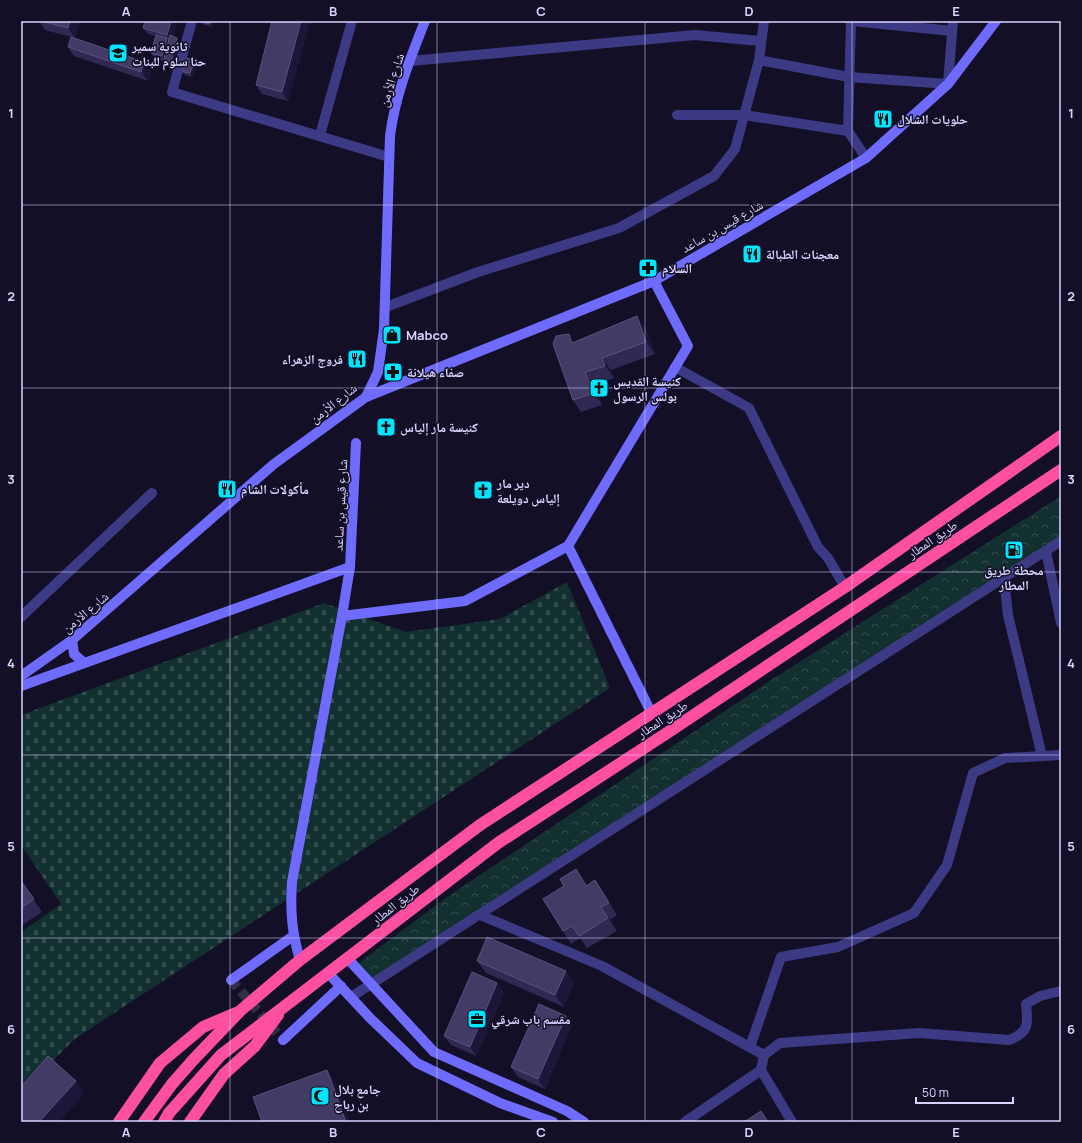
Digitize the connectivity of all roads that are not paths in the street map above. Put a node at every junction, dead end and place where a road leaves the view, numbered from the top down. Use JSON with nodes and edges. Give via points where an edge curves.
{"nodes":[{"id":1,"x":192,"y":21,"type":"edge"},
{"id":2,"x":352,"y":21,"type":"edge"},
{"id":3,"x":425,"y":21,"type":"edge"},
{"id":4,"x":764,"y":21,"type":"edge"},
{"id":5,"x":851,"y":21,"type":"edge"},
{"id":6,"x":996,"y":21,"type":"edge"},
{"id":7,"x":952,"y":26,"type":"edge"},
{"id":8,"x":760,"y":41,"type":"junction"},
{"id":9,"x":410,"y":60,"type":"junction"},
{"id":10,"x":760,"y":60,"type":"junction"},
{"id":11,"x":849,"y":77,"type":"junction"},
{"id":12,"x":948,"y":84,"type":"junction"},
{"id":13,"x":677,"y":115,"type":"dead end"},
{"id":14,"x":744,"y":115,"type":"junction"},
{"id":15,"x":848,"y":131,"type":"junction"},
{"id":16,"x":320,"y":135,"type":"junction"},
{"id":17,"x":389,"y":158,"type":"junction"},
{"id":18,"x":866,"y":158,"type":"junction"},
{"id":19,"x":654,"y":281,"type":"junction"},
{"id":20,"x":386,"y":306,"type":"junction"},
{"id":21,"x":675,"y":367,"type":"junction"},
{"id":22,"x":366,"y":397,"type":"junction"},
{"id":23,"x":1061,"y":436,"type":"edge"},
{"id":24,"x":356,"y":443,"type":"dead end"},
{"id":25,"x":1061,"y":470,"type":"edge"},
{"id":26,"x":152,"y":493,"type":"dead end"},
{"id":27,"x":1061,"y":541,"type":"edge"},
{"id":28,"x":568,"y":546,"type":"junction"},
{"id":29,"x":1046,"y":551,"type":"junction"},
{"id":30,"x":350,"y":567,"type":"junction"},
{"id":31,"x":1004,"y":578,"type":"junction"},
{"id":32,"x":845,"y":587,"type":"junction"},
{"id":33,"x":21,"y":616,"type":"edge"},
{"id":34,"x":342,"y":616,"type":"junction"},
{"id":35,"x":1061,"y":623,"type":"edge"},
{"id":36,"x":72,"y":640,"type":"junction"},
{"id":37,"x":84,"y":663,"type":"junction"},
{"id":38,"x":21,"y":676,"type":"edge"},
{"id":39,"x":21,"y":686,"type":"edge"},
{"id":40,"x":651,"y":712,"type":"junction"},
{"id":41,"x":1061,"y":755,"type":"edge"},
{"id":42,"x":1042,"y":756,"type":"junction"},
{"id":43,"x":480,"y":915,"type":"junction"},
{"id":44,"x":293,"y":936,"type":"junction"},
{"id":45,"x":348,"y":958,"type":"junction"},
{"id":46,"x":300,"y":960,"type":"junction"},
{"id":47,"x":329,"y":974,"type":"junction"},
{"id":48,"x":231,"y":980,"type":"dead end"},
{"id":49,"x":372,"y":983,"type":"junction"},
{"id":50,"x":340,"y":986,"type":"junction"},
{"id":51,"x":1061,"y":991,"type":"edge"},
{"id":52,"x":351,"y":997,"type":"junction"},
{"id":53,"x":287,"y":1003,"type":"junction"},
{"id":54,"x":240,"y":1011,"type":"junction"},
{"id":55,"x":283,"y":1040,"type":"dead end"},
{"id":56,"x":750,"y":1047,"type":"junction"},
{"id":57,"x":764,"y":1055,"type":"junction"},
{"id":58,"x":761,"y":1070,"type":"junction"},
{"id":59,"x":119,"y":1122,"type":"edge"},
{"id":60,"x":144,"y":1122,"type":"edge"},
{"id":61,"x":164,"y":1122,"type":"edge"},
{"id":62,"x":190,"y":1122,"type":"edge"},
{"id":63,"x":553,"y":1122,"type":"edge"},
{"id":64,"x":584,"y":1122,"type":"edge"},
{"id":65,"x":685,"y":1122,"type":"edge"},
{"id":66,"x":792,"y":1122,"type":"edge"}],
"edges":[{"from":1,"to":16,"type":"street","via":[[172,92]]},
{"from":2,"to":16,"type":"street"},
{"from":3,"to":9,"type":"main road","name":"شارع الأرمن"},
{"from":4,"to":8,"type":"street"},
{"from":5,"to":7,"type":"street"},
{"from":5,"to":11,"type":"street"},
{"from":6,"to":12,"type":"main road","name":"شارع قيس بن ساعد"},
{"from":7,"to":12,"type":"street"},
{"from":8,"to":9,"type":"street","via":[[695,35]]},
{"from":8,"to":10,"type":"street"},
{"from":9,"to":17,"type":"main road","name":"شارع الأرمن","via":[[393,113]]},
{"from":10,"to":11,"type":"street"},
{"from":10,"to":14,"type":"street"},
{"from":11,"to":12,"type":"street"},
{"from":11,"to":15,"type":"street"},
{"from":12,"to":18,"type":"main road","name":"شارع قيس بن ساعد"},
{"from":13,"to":14,"type":"street"},
{"from":14,"to":15,"type":"street"},
{"from":14,"to":20,"type":"street","via":[[735,149],[714,176],[619,228],[478,272]]},
{"from":15,"to":18,"type":"street"},
{"from":16,"to":17,"type":"street"},
{"from":17,"to":20,"type":"main road","name":"شارع الأرمن"},
{"from":18,"to":19,"type":"main road","name":"شارع قيس بن ساعد"},
{"from":19,"to":21,"type":"main road","via":[[688,346]]},
{"from":19,"to":22,"type":"main road","name":"شارع قيس بن ساعد"},
{"from":20,"to":22,"type":"main road","name":"شارع الأرمن","via":[[378,372]]},
{"from":21,"to":28,"type":"main road"},
{"from":21,"to":32,"type":"street","via":[[749,408],[818,547],[828,558]]},
{"from":22,"to":36,"type":"main road","name":"شارع الأرمن","via":[[274,464]]},
{"from":23,"to":32,"type":"highway","name":"طريق المطار"},
{"from":24,"to":30,"type":"main road","name":"شارع قيس بن ساعد"},
{"from":25,"to":45,"type":"highway","name":"طريق المطار","via":[[498,843]]},
{"from":26,"to":33,"type":"street"},
{"from":27,"to":29,"type":"street"},
{"from":28,"to":34,"type":"main road","via":[[466,601]]},
{"from":28,"to":40,"type":"main road"},
{"from":29,"to":31,"type":"street"},
{"from":29,"to":35,"type":"street"},
{"from":30,"to":34,"type":"main road","name":"شارع قيس بن ساعد"},
{"from":30,"to":37,"type":"main road"},
{"from":31,"to":42,"type":"street","via":[[1008,615]]},
{"from":31,"to":43,"type":"street"},
{"from":32,"to":40,"type":"highway","name":"طريق المطار"},
{"from":34,"to":44,"type":"main road","via":[[295,860],[290,901]]},
{"from":36,"to":37,"type":"main road","via":[[74,654]]},
{"from":36,"to":38,"type":"main road","name":"شارع الأرمن"},
{"from":37,"to":39,"type":"main road"},
{"from":40,"to":46,"type":"highway","name":"طريق المطار","via":[[480,825]]},
{"from":41,"to":42,"type":"street"},
{"from":42,"to":56,"type":"street","via":[[1005,758],[973,774],[947,866],[914,913],[838,947],[782,957]]},
{"from":43,"to":49,"type":"street"},
{"from":43,"to":56,"type":"street","via":[[602,966]]},
{"from":44,"to":46,"type":"main road"},
{"from":44,"to":48,"type":"main road"},
{"from":45,"to":47,"type":"highway","name":"طريق المطار"},
{"from":45,"to":49,"type":"main road"},
{"from":46,"to":54,"type":"highway","name":"طريق المطار"},
{"from":47,"to":50,"type":"main road"},
{"from":47,"to":53,"type":"highway","name":"طريق المطار"},
{"from":49,"to":52,"type":"street"},
{"from":49,"to":64,"type":"main road","via":[[434,1052],[566,1111]]},
{"from":50,"to":52,"type":"main road"},
{"from":50,"to":55,"type":"main road"},
{"from":51,"to":57,"type":"street","via":[[1040,996],[1026,1004],[1028,1024],[1020,1036],[1009,1040],[918,1033],[780,1043]]},
{"from":52,"to":63,"type":"main road","via":[[418,1063],[500,1103]]},
{"from":53,"to":61,"type":"highway","name":"طريق المطار","via":[[221,1055],[169,1113]]},
{"from":53,"to":62,"type":"highway","via":[[255,1046],[224,1074]]},
{"from":54,"to":59,"type":"highway","via":[[203,1027],[160,1063]]},
{"from":54,"to":60,"type":"highway","via":[[172,1084]]},
{"from":56,"to":57,"type":"street"},
{"from":57,"to":58,"type":"street"},
{"from":58,"to":65,"type":"street"},
{"from":58,"to":66,"type":"street"}]}
